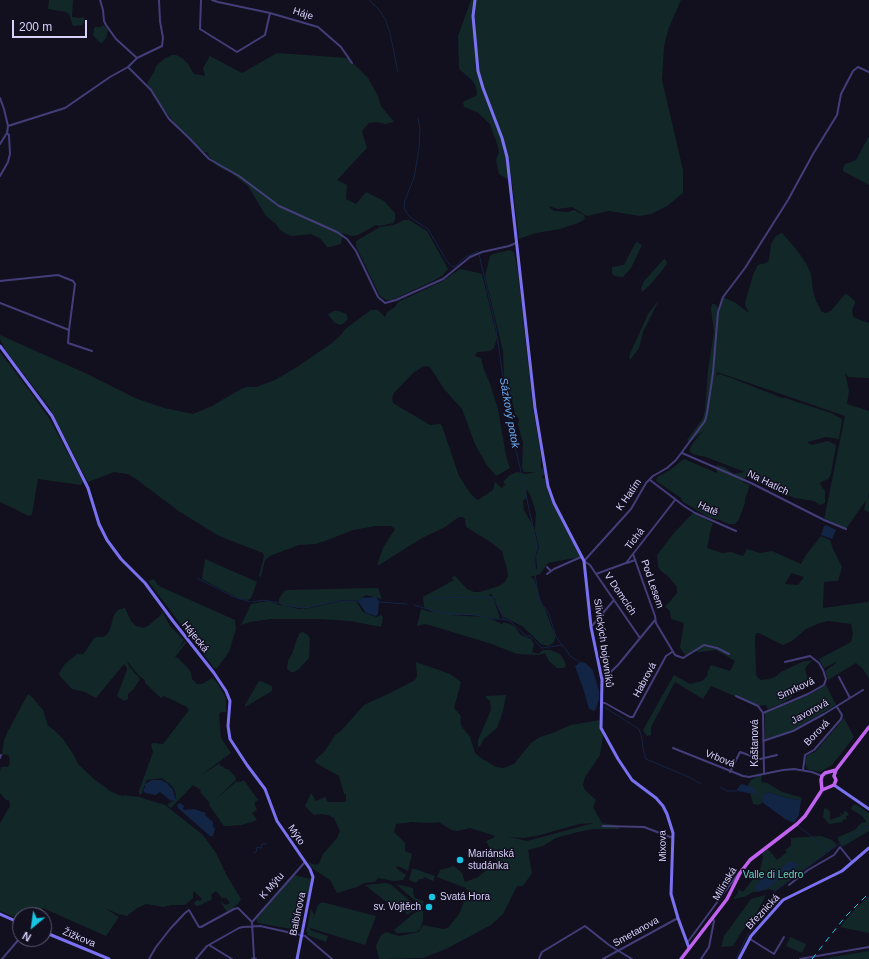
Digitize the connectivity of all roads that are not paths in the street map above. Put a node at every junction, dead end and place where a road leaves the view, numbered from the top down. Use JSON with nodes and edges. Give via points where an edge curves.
{"nodes":[{"id":1,"x":100,"y":0,"type":"edge"},
{"id":2,"x":159,"y":0,"type":"edge"},
{"id":3,"x":201,"y":0,"type":"edge"},
{"id":4,"x":212,"y":0,"type":"edge"},
{"id":5,"x":475,"y":0,"type":"edge"},
{"id":6,"x":270,"y":13,"type":"junction"},
{"id":7,"x":137,"y":58,"type":"junction"},
{"id":8,"x":352,"y":63,"type":"dead end"},
{"id":9,"x":128,"y":67,"type":"junction"},
{"id":10,"x":869,"y":72,"type":"edge"},
{"id":11,"x":0,"y":98,"type":"edge"},
{"id":12,"x":8,"y":126,"type":"junction"},
{"id":13,"x":7,"y":133,"type":"junction"},
{"id":14,"x":0,"y":144,"type":"edge"},
{"id":15,"x":0,"y":176,"type":"edge"},
{"id":16,"x":516,"y":243,"type":"junction"},
{"id":17,"x":0,"y":281,"type":"edge"},
{"id":18,"x":0,"y":303,"type":"edge"},
{"id":19,"x":69,"y":330,"type":"junction"},
{"id":20,"x":0,"y":346,"type":"edge"},
{"id":21,"x":92,"y":352,"type":"dead end"},
{"id":22,"x":682,"y":453,"type":"junction"},
{"id":23,"x":650,"y":480,"type":"junction"},
{"id":24,"x":675,"y":500,"type":"junction"},
{"id":25,"x":846,"y":529,"type":"dead end"},
{"id":26,"x":736,"y":531,"type":"dead end"},
{"id":27,"x":633,"y":554,"type":"junction"},
{"id":28,"x":582,"y":557,"type":"junction"},
{"id":29,"x":635,"y":560,"type":"junction"},
{"id":30,"x":584,"y":561,"type":"junction"},
{"id":31,"x":626,"y":563,"type":"junction"},
{"id":32,"x":547,"y":567,"type":"dead end"},
{"id":33,"x":551,"y":571,"type":"junction"},
{"id":34,"x":547,"y":574,"type":"dead end"},
{"id":35,"x":596,"y":574,"type":"junction"},
{"id":36,"x":614,"y":600,"type":"junction"},
{"id":37,"x":655,"y":620,"type":"junction"},
{"id":38,"x":591,"y":628,"type":"junction"},
{"id":39,"x":640,"y":638,"type":"junction"},
{"id":40,"x":672,"y":652,"type":"junction"},
{"id":41,"x":729,"y":654,"type":"dead end"},
{"id":42,"x":785,"y":662,"type":"dead end"},
{"id":43,"x":839,"y":677,"type":"dead end"},
{"id":44,"x":602,"y":680,"type":"junction"},
{"id":45,"x":863,"y":690,"type":"dead end"},
{"id":46,"x":736,"y":696,"type":"dead end"},
{"id":47,"x":850,"y":698,"type":"junction"},
{"id":48,"x":601,"y":703,"type":"junction"},
{"id":49,"x":837,"y":707,"type":"junction"},
{"id":50,"x":763,"y":713,"type":"junction"},
{"id":51,"x":601,"y":719,"type":"joint"},
{"id":52,"x":869,"y":727,"type":"edge"},
{"id":53,"x":763,"y":741,"type":"junction"},
{"id":54,"x":672,"y":748,"type":"dead end"},
{"id":55,"x":777,"y":755,"type":"dead end"},
{"id":56,"x":763,"y":759,"type":"junction"},
{"id":57,"x":803,"y":770,"type":"junction"},
{"id":58,"x":836,"y":770,"type":"junction"},
{"id":59,"x":730,"y":772,"type":"junction"},
{"id":60,"x":764,"y":773,"type":"junction"},
{"id":61,"x":829,"y":773,"type":"junction"},
{"id":62,"x":822,"y":776,"type":"junction"},
{"id":63,"x":834,"y":776,"type":"junction"},
{"id":64,"x":822,"y":784,"type":"junction"},
{"id":65,"x":834,"y":785,"type":"junction"},
{"id":66,"x":826,"y":787,"type":"junction"},
{"id":67,"x":822,"y":790,"type":"junction"},
{"id":68,"x":271,"y":803,"type":"joint"},
{"id":69,"x":869,"y":809,"type":"edge"},
{"id":70,"x":603,"y":826,"type":"dead end"},
{"id":71,"x":673,"y":838,"type":"junction"},
{"id":72,"x":869,"y":848,"type":"edge"},
{"id":73,"x":305,"y":862,"type":"junction"},
{"id":74,"x":852,"y":863,"type":"junction"},
{"id":75,"x":312,"y":873,"type":"joint"},
{"id":76,"x":740,"y":873,"type":"junction"},
{"id":77,"x":789,"y":885,"type":"dead end"},
{"id":78,"x":0,"y":914,"type":"edge"},
{"id":79,"x":707,"y":915,"type":"junction"},
{"id":80,"x":678,"y":918,"type":"junction"},
{"id":81,"x":712,"y":918,"type":"junction"},
{"id":82,"x":12,"y":919,"type":"edge"},
{"id":83,"x":252,"y":922,"type":"junction"},
{"id":84,"x":252,"y":926,"type":"junction"},
{"id":85,"x":52,"y":935,"type":"edge"},
{"id":86,"x":302,"y":935,"type":"junction"},
{"id":87,"x":784,"y":937,"type":"dead end"},
{"id":88,"x":749,"y":939,"type":"junction"},
{"id":89,"x":209,"y":944,"type":"junction"},
{"id":90,"x":686,"y":944,"type":"junction"},
{"id":91,"x":12,"y":947,"type":"edge"},
{"id":92,"x":869,"y":947,"type":"edge"},
{"id":93,"x":689,"y":948,"type":"junction"},
{"id":94,"x":619,"y":950,"type":"junction"},
{"id":95,"x":2,"y":959,"type":"edge"},
{"id":96,"x":109,"y":959,"type":"edge"},
{"id":97,"x":149,"y":959,"type":"edge"},
{"id":98,"x":196,"y":959,"type":"edge"},
{"id":99,"x":232,"y":959,"type":"edge"},
{"id":100,"x":254,"y":959,"type":"edge"},
{"id":101,"x":297,"y":959,"type":"edge"},
{"id":102,"x":332,"y":959,"type":"edge"},
{"id":103,"x":540,"y":959,"type":"edge"},
{"id":104,"x":603,"y":959,"type":"edge"},
{"id":105,"x":632,"y":959,"type":"edge"},
{"id":106,"x":681,"y":959,"type":"edge"},
{"id":107,"x":701,"y":959,"type":"edge"},
{"id":108,"x":739,"y":959,"type":"edge"},
{"id":109,"x":800,"y":959,"type":"edge"}],
"edges":[{"from":1,"to":7,"type":"street","via":[[106,25],[116,39]]},
{"from":2,"to":7,"type":"street","via":[[163,44]]},
{"from":3,"to":6,"type":"street","via":[[200,29],[237,52],[266,35]]},
{"from":4,"to":6,"type":"street","name":"Háje"},
{"from":5,"to":16,"type":"street","name":"Slivických bojovníků","via":[[473,16],[478,71],[507,157]]},
{"from":6,"to":8,"type":"street","name":"Háje","via":[[318,27],[341,47]]},
{"from":7,"to":9,"type":"street"},
{"from":9,"to":12,"type":"street","via":[[65,108]]},
{"from":9,"to":16,"type":"street","via":[[151,90],[169,119],[209,159],[238,176],[279,206],[347,239],[356,251],[378,297],[385,303],[443,279],[470,256]]},
{"from":10,"to":22,"type":"street","via":[[858,67],[853,70],[841,94],[837,115],[788,200],[746,268],[722,297],[718,312],[707,413],[702,425]]},
{"from":11,"to":12,"type":"street"},
{"from":12,"to":13,"type":"street"},
{"from":13,"to":14,"type":"street"},
{"from":13,"to":15,"type":"street","via":[[10,154]]},
{"from":16,"to":28,"type":"street","name":"Slivických bojovníků","via":[[535,408],[548,486]]},
{"from":17,"to":19,"type":"street","via":[[58,275],[73,281],[75,284]]},
{"from":18,"to":19,"type":"street"},
{"from":19,"to":21,"type":"street","via":[[68,344]]},
{"from":20,"to":68,"type":"street","name":"Hájecká","via":[[52,416],[88,488],[106,540],[145,583],[226,691],[230,701],[230,739],[265,789]]},
{"from":22,"to":23,"type":"street","via":[[672,465]]},
{"from":22,"to":25,"type":"street","name":"Na Hatích"},
{"from":23,"to":24,"type":"street","name":"K Hatím"},
{"from":23,"to":30,"type":"street","name":"K Hatím","via":[[627,513]]},
{"from":24,"to":26,"type":"street","name":"Hatě","via":[[695,513]]},
{"from":24,"to":27,"type":"street","name":"Tichá"},
{"from":27,"to":29,"type":"street","name":"Pod Lesem"},
{"from":27,"to":31,"type":"street","name":"Tichá"},
{"from":28,"to":30,"type":"street","name":"Slivických bojovníků"},
{"from":28,"to":33,"type":"street"},
{"from":29,"to":31,"type":"street"},
{"from":29,"to":37,"type":"street","name":"Pod Lesem"},
{"from":30,"to":35,"type":"street","name":"V Domcích"},
{"from":30,"to":38,"type":"street","name":"Slivických bojovníků"},
{"from":31,"to":35,"type":"street","name":"Tichá"},
{"from":32,"to":33,"type":"street"},
{"from":33,"to":34,"type":"street"},
{"from":35,"to":36,"type":"street","name":"V Domcích"},
{"from":36,"to":38,"type":"street"},
{"from":36,"to":39,"type":"street","name":"V Domcích"},
{"from":37,"to":39,"type":"street"},
{"from":37,"to":40,"type":"street","name":"Pod Lesem"},
{"from":38,"to":44,"type":"street","name":"Slivických bojovníků"},
{"from":39,"to":44,"type":"street","via":[[618,666]]},
{"from":40,"to":41,"type":"street","via":[[683,658],[704,645]]},
{"from":40,"to":48,"type":"street","name":"Habrová","via":[[666,656],[633,717]]},
{"from":42,"to":50,"type":"street","name":"Smrková","via":[[810,656],[823,670],[826,679],[824,685]]},
{"from":43,"to":47,"type":"street"},
{"from":44,"to":48,"type":"street","name":"Slivických bojovníků"},
{"from":45,"to":47,"type":"street","name":"Javorová"},
{"from":46,"to":50,"type":"street","via":[[758,706]]},
{"from":47,"to":49,"type":"street","name":"Javorová"},
{"from":48,"to":51,"type":"street","name":"Slivických bojovníků"},
{"from":49,"to":53,"type":"street","name":"Javorová","via":[[787,734]]},
{"from":49,"to":57,"type":"street","name":"Borová","via":[[842,715],[841,719],[814,750],[805,755]]},
{"from":50,"to":53,"type":"street","name":"Kaštanová"},
{"from":51,"to":71,"type":"street","name":"Mixova","via":[[602,732],[628,776],[663,806],[669,818]]},
{"from":52,"to":58,"type":"main road"},
{"from":53,"to":56,"type":"street","name":"Kaštanová"},
{"from":54,"to":59,"type":"street","name":"Vrbová"},
{"from":55,"to":56,"type":"street"},
{"from":56,"to":59,"type":"street","via":[[740,752]]},
{"from":56,"to":60,"type":"street","name":"Kaštanová"},
{"from":57,"to":60,"type":"street","name":"Vrbová"},
{"from":57,"to":62,"type":"street","name":"Vrbová"},
{"from":58,"to":61,"type":"main road"},
{"from":58,"to":63,"type":"main road"},
{"from":59,"to":60,"type":"street","name":"Vrbová","via":[[746,777]]},
{"from":61,"to":62,"type":"main road"},
{"from":61,"to":63,"type":"main road"},
{"from":62,"to":64,"type":"main road"},
{"from":63,"to":65,"type":"main road"},
{"from":64,"to":66,"type":"main road"},
{"from":64,"to":67,"type":"main road"},
{"from":65,"to":66,"type":"main road","name":"Milínská"},
{"from":65,"to":69,"type":"street"},
{"from":66,"to":67,"type":"main road","name":"Milínská"},
{"from":67,"to":76,"type":"main road","name":"Milínská","via":[[798,824],[754,856]]},
{"from":68,"to":73,"type":"street","name":"Mýto","via":[[277,821]]},
{"from":70,"to":71,"type":"street","via":[[644,827]]},
{"from":71,"to":80,"type":"street","name":"Mixova","via":[[671,889]]},
{"from":72,"to":74,"type":"street","name":"Březnická"},
{"from":73,"to":75,"type":"street","name":"Mýto"},
{"from":73,"to":83,"type":"street","name":"K Mýtu"},
{"from":74,"to":77,"type":"street","via":[[840,847],[834,855]]},
{"from":74,"to":88,"type":"street","name":"Březnická","via":[[828,878],[782,900]]},
{"from":75,"to":86,"type":"street","name":"Balbínova","via":[[313,882]]},
{"from":76,"to":79,"type":"street"},
{"from":76,"to":81,"type":"main road","name":"Milínská","via":[[730,894]]},
{"from":78,"to":82,"type":"street"},
{"from":79,"to":81,"type":"street"},
{"from":79,"to":90,"type":"street"},
{"from":80,"to":90,"type":"street","name":"Mixova"},
{"from":80,"to":94,"type":"street","name":"Smetanova"},
{"from":81,"to":93,"type":"main road","name":"Milínská"},
{"from":81,"to":107,"type":"street","via":[[714,921],[708,947]]},
{"from":83,"to":84,"type":"street"},
{"from":83,"to":97,"type":"street","via":[[238,908],[201,927],[189,910],[170,929]]},
{"from":84,"to":86,"type":"street"},
{"from":84,"to":89,"type":"street","via":[[239,928]]},
{"from":84,"to":100,"type":"street"},
{"from":85,"to":96,"type":"street","name":"Žižkova"},
{"from":86,"to":101,"type":"street","name":"Balbínova"},
{"from":86,"to":102,"type":"street"},
{"from":87,"to":88,"type":"street","via":[[774,954]]},
{"from":88,"to":108,"type":"street","name":"Březnická"},
{"from":89,"to":98,"type":"street"},
{"from":89,"to":99,"type":"street"},
{"from":90,"to":93,"type":"street","name":"Mixova"},
{"from":91,"to":95,"type":"street"},
{"from":92,"to":109,"type":"street"},
{"from":93,"to":106,"type":"main road","name":"Milínská"},
{"from":94,"to":103,"type":"street","via":[[583,926],[542,952]]},
{"from":94,"to":104,"type":"street","name":"Smetanova"},
{"from":94,"to":105,"type":"street"}]}
